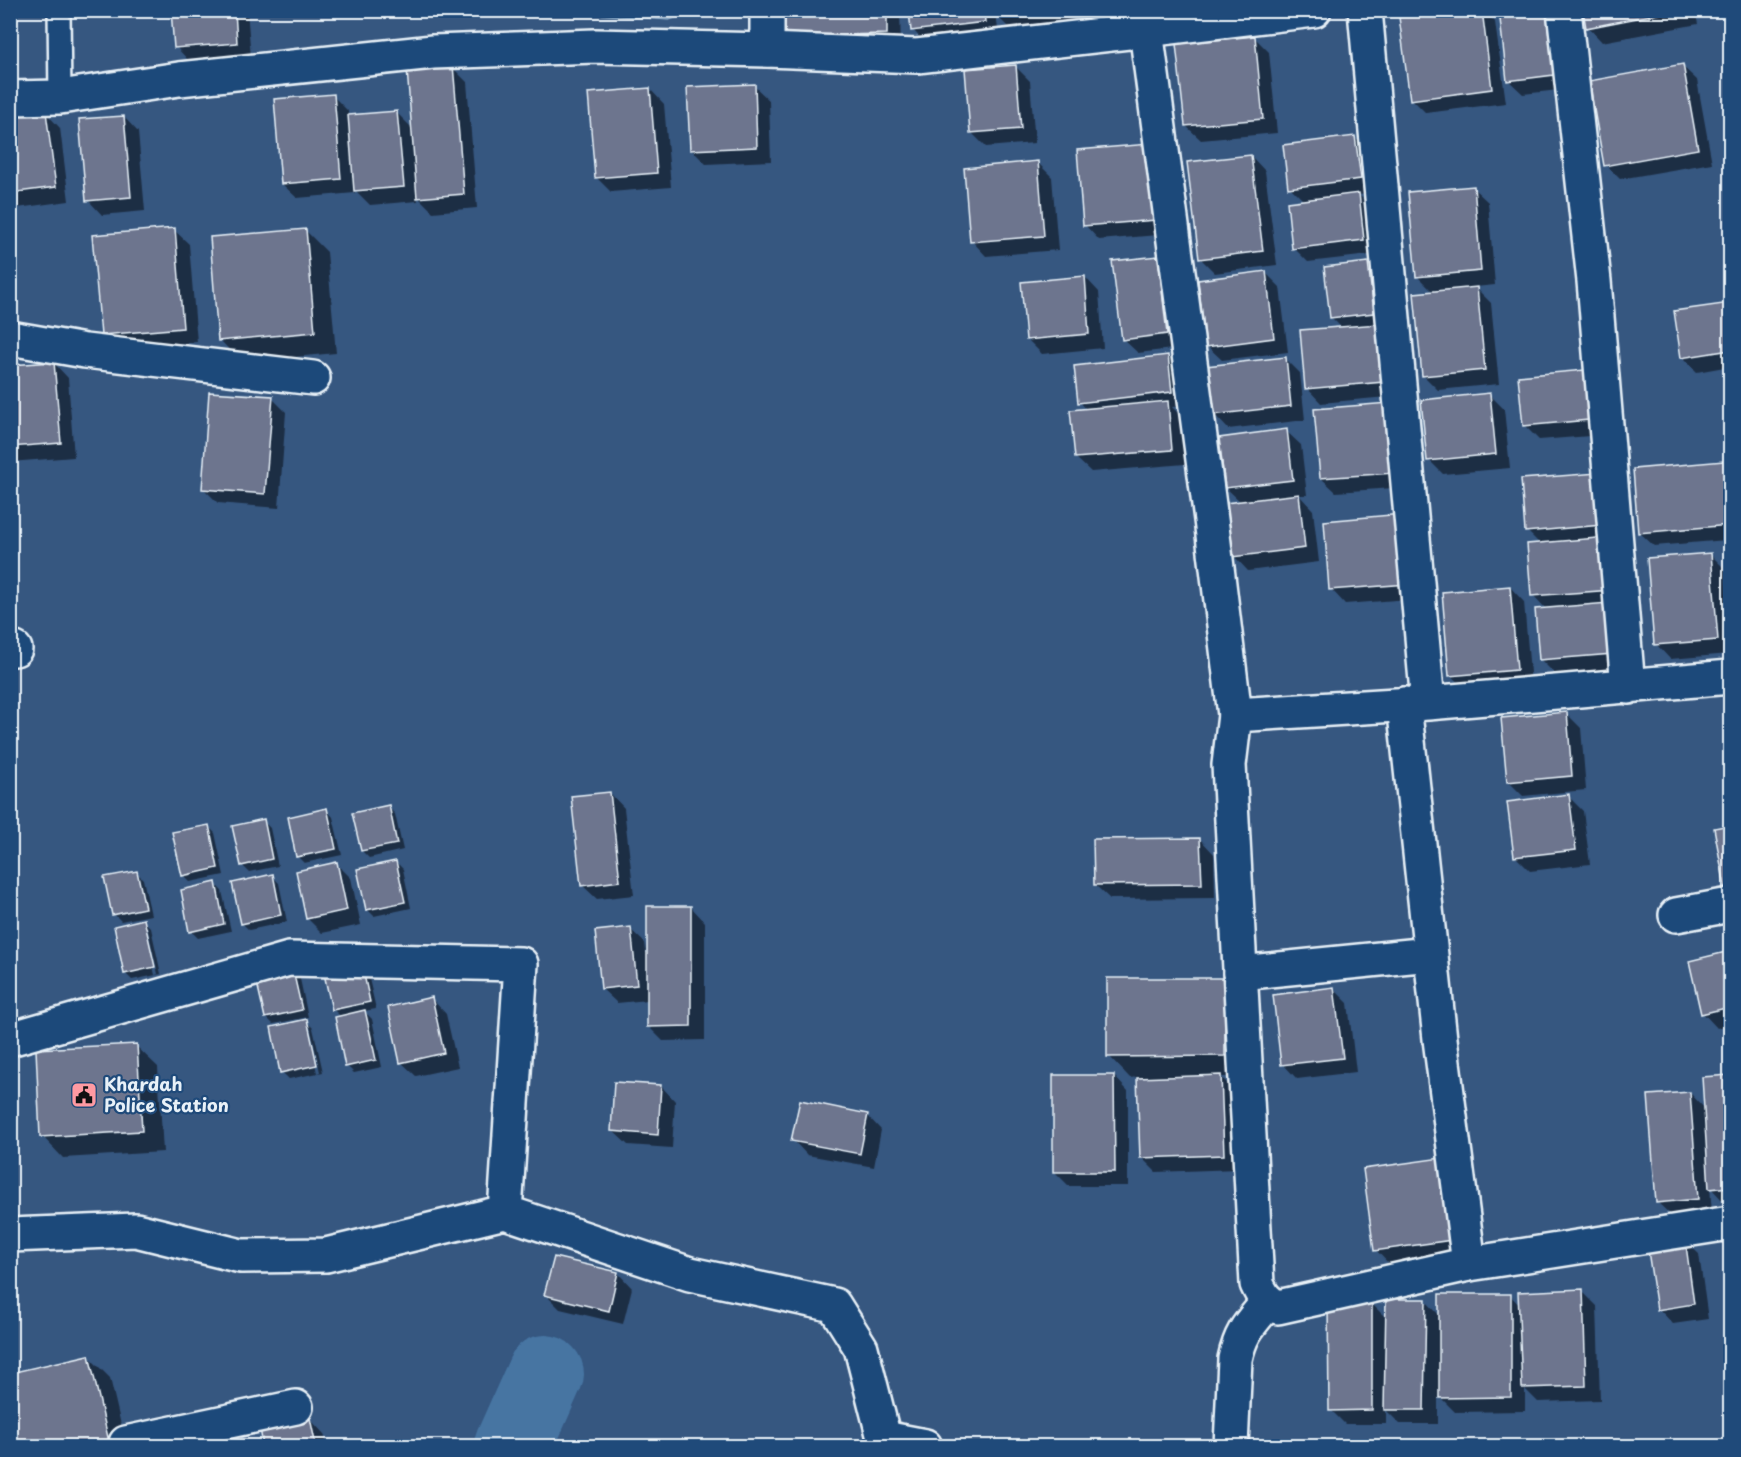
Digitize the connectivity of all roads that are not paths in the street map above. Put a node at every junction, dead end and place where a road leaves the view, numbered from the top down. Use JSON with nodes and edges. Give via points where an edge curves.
{"nodes":[{"id":1,"x":59,"y":10,"type":"edge"},
{"id":2,"x":767,"y":10,"type":"edge"},
{"id":3,"x":1365,"y":10,"type":"edge"},
{"id":4,"x":1564,"y":10,"type":"edge"},
{"id":5,"x":1308,"y":11,"type":"edge"},
{"id":6,"x":1146,"y":30,"type":"junction"},
{"id":7,"x":767,"y":50,"type":"junction"},
{"id":8,"x":60,"y":97,"type":"junction"},
{"id":9,"x":10,"y":98,"type":"edge"},
{"id":10,"x":10,"y":338,"type":"edge"},
{"id":11,"x":313,"y":378,"type":"dead end"},
{"id":12,"x":1731,"y":677,"type":"edge"},
{"id":13,"x":1628,"y":687,"type":"junction"},
{"id":14,"x":1416,"y":704,"type":"junction"},
{"id":15,"x":1234,"y":714,"type":"junction"},
{"id":16,"x":1731,"y":905,"type":"edge"},
{"id":17,"x":1676,"y":915,"type":"dead end"},
{"id":18,"x":1430,"y":954,"type":"junction"},
{"id":19,"x":1240,"y":973,"type":"junction"},
{"id":20,"x":10,"y":1039,"type":"edge"},
{"id":21,"x":505,"y":1212,"type":"junction"},
{"id":22,"x":1731,"y":1223,"type":"edge"},
{"id":23,"x":10,"y":1235,"type":"edge"},
{"id":24,"x":1469,"y":1264,"type":"junction"},
{"id":25,"x":1268,"y":1302,"type":"junction"},
{"id":26,"x":296,"y":1407,"type":"dead end"},
{"id":27,"x":874,"y":1442,"type":"edge"},
{"id":28,"x":126,"y":1446,"type":"edge"},
{"id":29,"x":925,"y":1446,"type":"edge"},
{"id":30,"x":1231,"y":1446,"type":"edge"}],
"edges":[{"from":1,"to":8,"type":"lane"},
{"from":2,"to":7,"type":"street"},
{"from":3,"to":14,"type":"street"},
{"from":4,"to":13,"type":"street","via":[[1594,281]]},
{"from":5,"to":6,"type":"street"},
{"from":6,"to":7,"type":"street","via":[[917,56]]},
{"from":6,"to":15,"type":"street"},
{"from":7,"to":8,"type":"street","via":[[595,46],[434,52],[179,79]]},
{"from":8,"to":9,"type":"street"},
{"from":10,"to":11,"type":"street","via":[[85,351]]},
{"from":12,"to":13,"type":"street"},
{"from":13,"to":14,"type":"street"},
{"from":14,"to":15,"type":"street"},
{"from":14,"to":18,"type":"street"},
{"from":15,"to":19,"type":"street","via":[[1229,765]]},
{"from":16,"to":17,"type":"street"},
{"from":18,"to":19,"type":"street"},
{"from":18,"to":24,"type":"street"},
{"from":19,"to":25,"type":"street","via":[[1257,1284]]},
{"from":20,"to":21,"type":"street","via":[[289,959],[521,964]]},
{"from":21,"to":23,"type":"street","via":[[326,1255],[241,1256],[136,1230]]},
{"from":21,"to":27,"type":"street","via":[[690,1274],[834,1305],[861,1348]]},
{"from":22,"to":24,"type":"street"},
{"from":24,"to":25,"type":"street","via":[[1278,1307]]},
{"from":25,"to":30,"type":"street","via":[[1243,1332],[1238,1345]]},
{"from":26,"to":28,"type":"street"},
{"from":27,"to":29,"type":"street"}]}
